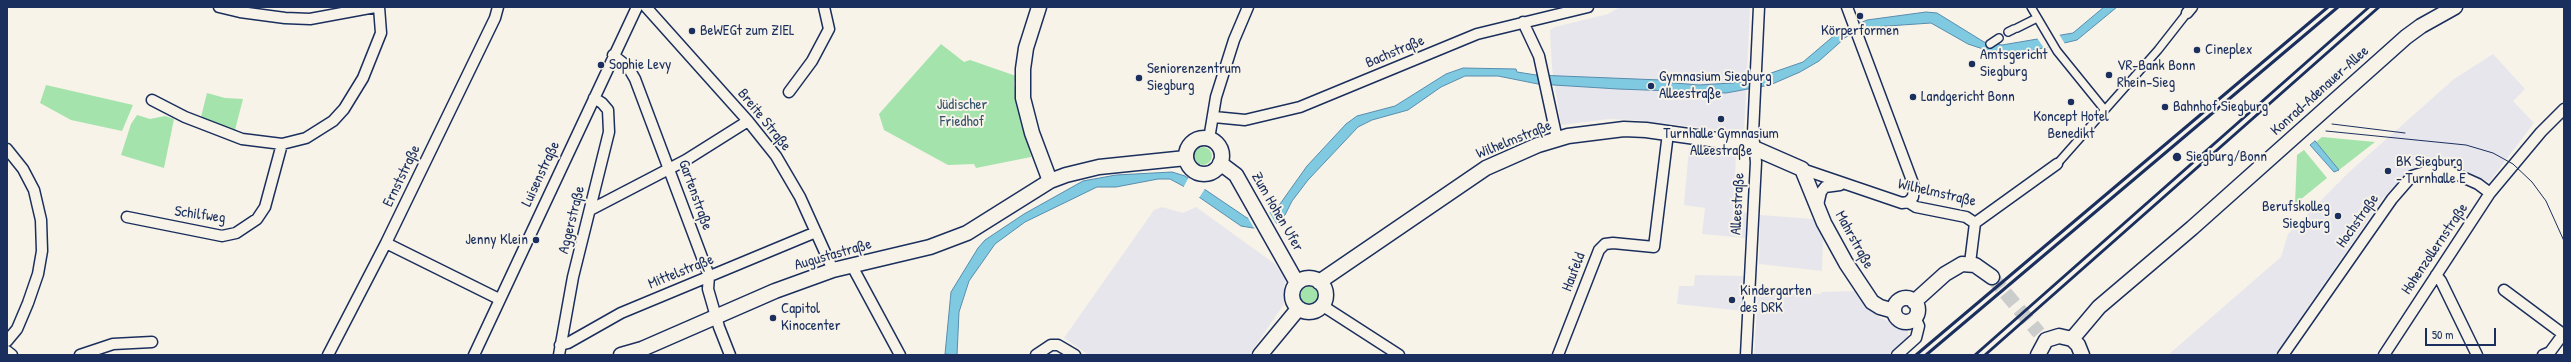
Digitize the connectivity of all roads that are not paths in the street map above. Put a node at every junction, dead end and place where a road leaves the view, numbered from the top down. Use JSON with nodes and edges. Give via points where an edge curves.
{"nodes":[{"id":1,"x":219,"y":7,"type":"edge"},
{"id":2,"x":375,"y":7,"type":"edge"},
{"id":3,"x":379,"y":7,"type":"edge"},
{"id":4,"x":498,"y":7,"type":"edge"},
{"id":5,"x":637,"y":7,"type":"edge"},
{"id":6,"x":646,"y":7,"type":"edge"},
{"id":7,"x":824,"y":7,"type":"edge"},
{"id":8,"x":1039,"y":7,"type":"edge"},
{"id":9,"x":1248,"y":7,"type":"edge"},
{"id":10,"x":1588,"y":7,"type":"edge"},
{"id":11,"x":1759,"y":7,"type":"edge"},
{"id":12,"x":1847,"y":7,"type":"edge"},
{"id":13,"x":2031,"y":7,"type":"edge"},
{"id":14,"x":2455,"y":7,"type":"edge"},
{"id":15,"x":2190,"y":10,"type":"edge"},
{"id":16,"x":2037,"y":18,"type":"junction"},
{"id":17,"x":1522,"y":22,"type":"junction"},
{"id":18,"x":1990,"y":44,"type":"dead end"},
{"id":19,"x":613,"y":55,"type":"junction"},
{"id":20,"x":789,"y":92,"type":"dead end"},
{"id":21,"x":594,"y":98,"type":"junction"},
{"id":22,"x":152,"y":100,"type":"dead end"},
{"id":23,"x":2104,"y":109,"type":"junction"},
{"id":24,"x":2564,"y":109,"type":"edge"},
{"id":25,"x":1214,"y":117,"type":"junction"},
{"id":26,"x":748,"y":121,"type":"junction"},
{"id":27,"x":1668,"y":133,"type":"junction"},
{"id":28,"x":1209,"y":139,"type":"junction"},
{"id":29,"x":1557,"y":139,"type":"junction"},
{"id":30,"x":282,"y":144,"type":"junction"},
{"id":31,"x":1754,"y":148,"type":"junction"},
{"id":32,"x":7,"y":149,"type":"edge"},
{"id":33,"x":1186,"y":158,"type":"junction"},
{"id":34,"x":1220,"y":163,"type":"junction"},
{"id":35,"x":2057,"y":164,"type":"joint"},
{"id":36,"x":670,"y":169,"type":"junction"},
{"id":37,"x":1802,"y":169,"type":"junction"},
{"id":38,"x":1050,"y":181,"type":"junction"},
{"id":39,"x":1842,"y":184,"type":"junction"},
{"id":40,"x":2490,"y":194,"type":"junction"},
{"id":41,"x":1908,"y":202,"type":"junction"},
{"id":42,"x":1818,"y":205,"type":"junction"},
{"id":43,"x":590,"y":210,"type":"junction"},
{"id":44,"x":127,"y":217,"type":"dead end"},
{"id":45,"x":1975,"y":223,"type":"junction"},
{"id":46,"x":816,"y":232,"type":"junction"},
{"id":47,"x":386,"y":243,"type":"junction"},
{"id":48,"x":1970,"y":263,"type":"junction"},
{"id":49,"x":852,"y":266,"type":"junction"},
{"id":50,"x":833,"y":270,"type":"junction"},
{"id":51,"x":2436,"y":275,"type":"junction"},
{"id":52,"x":709,"y":276,"type":"junction"},
{"id":53,"x":1992,"y":278,"type":"tunnel mouth"},
{"id":54,"x":1297,"y":282,"type":"junction"},
{"id":55,"x":1319,"y":282,"type":"junction"},
{"id":56,"x":2504,"y":290,"type":"dead end"},
{"id":57,"x":499,"y":299,"type":"junction"},
{"id":58,"x":1914,"y":302,"type":"junction"},
{"id":59,"x":1322,"y":306,"type":"junction"},
{"id":60,"x":1298,"y":309,"type":"junction"},
{"id":61,"x":1894,"y":311,"type":"junction"},
{"id":62,"x":716,"y":316,"type":"junction"},
{"id":63,"x":1915,"y":317,"type":"junction"},
{"id":64,"x":2564,"y":334,"type":"edge"},
{"id":65,"x":2072,"y":339,"type":"junction"},
{"id":66,"x":7,"y":341,"type":"edge"},
{"id":67,"x":152,"y":342,"type":"dead end"},
{"id":68,"x":560,"y":350,"type":"edge"},
{"id":69,"x":7,"y":351,"type":"edge"},
{"id":70,"x":12,"y":355,"type":"edge"},
{"id":71,"x":80,"y":355,"type":"edge"},
{"id":72,"x":328,"y":355,"type":"edge"},
{"id":73,"x":474,"y":355,"type":"edge"},
{"id":74,"x":621,"y":355,"type":"edge"},
{"id":75,"x":730,"y":355,"type":"edge"},
{"id":76,"x":900,"y":355,"type":"edge"},
{"id":77,"x":1036,"y":355,"type":"edge"},
{"id":78,"x":1075,"y":355,"type":"edge"},
{"id":79,"x":1260,"y":355,"type":"edge"},
{"id":80,"x":1399,"y":355,"type":"edge"},
{"id":81,"x":1558,"y":355,"type":"edge"},
{"id":82,"x":1746,"y":355,"type":"edge"},
{"id":83,"x":1897,"y":355,"type":"edge"},
{"id":84,"x":2038,"y":355,"type":"edge"},
{"id":85,"x":2082,"y":355,"type":"edge"},
{"id":86,"x":2283,"y":355,"type":"edge"},
{"id":87,"x":2384,"y":355,"type":"edge"},
{"id":88,"x":2477,"y":355,"type":"edge"},
{"id":89,"x":2543,"y":355,"type":"edge"}],
"edges":[{"from":1,"to":2,"type":"street","via":[[248,14],[310,19]]},
{"from":3,"to":30,"type":"street","via":[[381,33],[375,53],[344,109],[321,131]]},
{"from":4,"to":47,"type":"street","name":"Ernststraße","via":[[495,18]]},
{"from":5,"to":19,"type":"street","name":"Luisenstraße"},
{"from":6,"to":26,"type":"street","name":"Breite Straße"},
{"from":7,"to":20,"type":"street","via":[[829,29],[812,61]]},
{"from":8,"to":38,"type":"main road","via":[[1022,69],[1023,98],[1032,133]]},
{"from":9,"to":25,"type":"street","via":[[1232,45],[1216,97]]},
{"from":10,"to":17,"type":"street","name":"Bachstraße"},
{"from":11,"to":31,"type":"street","name":"Alleestraße"},
{"from":12,"to":41,"type":"street","via":[[1914,186],[1913,197]]},
{"from":13,"to":16,"type":"street"},
{"from":14,"to":65,"type":"main road","name":"Konrad-Adenauer-Allee","via":[[2406,37],[2192,228],[2099,307]]},
{"from":15,"to":23,"type":"street","via":[[2158,50]]},
{"from":16,"to":18,"type":"street"},
{"from":16,"to":23,"type":"street","via":[[2054,46]]},
{"from":17,"to":25,"type":"street","name":"Bachstraße","via":[[1477,34],[1300,107],[1245,120]]},
{"from":17,"to":29,"type":"street","via":[[1544,72]]},
{"from":19,"to":21,"type":"street","name":"Luisenstraße"},
{"from":19,"to":36,"type":"street","name":"Gartenstraße","via":[[628,67],[635,79]]},
{"from":21,"to":43,"type":"street","name":"Aggerstraße","via":[[608,110],[610,123]]},
{"from":21,"to":57,"type":"street","name":"Luisenstraße"},
{"from":22,"to":30,"type":"street","via":[[185,117],[242,139]]},
{"from":23,"to":35,"type":"street"},
{"from":24,"to":40,"type":"street","name":"Hohenzollernstraße","via":[[2516,160]]},
{"from":25,"to":28,"type":"street"},
{"from":26,"to":36,"type":"street"},
{"from":26,"to":46,"type":"street","name":"Breite Straße","via":[[776,156],[800,197]]},
{"from":27,"to":29,"type":"main road","name":"Wilhelmstraße","via":[[1624,129]]},
{"from":27,"to":31,"type":"main road","name":"Wilhelmstraße"},
{"from":27,"to":81,"type":"street","name":"Haufeld","via":[[1654,246],[1613,243],[1605,244],[1599,250]]},
{"from":28,"to":33,"type":"main road","via":[[1195,140],[1188,148]]},
{"from":28,"to":34,"type":"main road","via":[[1219,146],[1222,154]]},
{"from":29,"to":55,"type":"main road","name":"Wilhelmstraße","via":[[1486,168]]},
{"from":30,"to":44,"type":"street","name":"Schilfweg","via":[[265,207],[257,218],[236,233],[222,236]]},
{"from":31,"to":37,"type":"main road","name":"Wilhelmstraße"},
{"from":31,"to":82,"type":"street","name":"Alleestraße","via":[[1756,162]]},
{"from":32,"to":66,"type":"street","via":[[23,169],[34,190],[41,220],[42,251],[38,274],[28,304],[17,329]]},
{"from":33,"to":34,"type":"main road","via":[[1190,168],[1200,174],[1210,173]]},
{"from":33,"to":38,"type":"main road","via":[[1099,167]]},
{"from":34,"to":54,"type":"main road","name":"Zum Hohen Ufer","via":[[1236,175]]},
{"from":35,"to":45,"type":"street","name":"Wilhelmstraße"},
{"from":36,"to":43,"type":"street"},
{"from":36,"to":52,"type":"street","name":"Gartenstraße"},
{"from":37,"to":39,"type":"street","name":"Wilhelmstraße"},
{"from":37,"to":42,"type":"main road","name":"Mahrstraße"},
{"from":38,"to":49,"type":"main road","name":"Augustastraße","via":[[966,233],[930,247]]},
{"from":39,"to":41,"type":"street","name":"Wilhelmstraße","via":[[1902,203]]},
{"from":39,"to":42,"type":"street","via":[[1825,187]]},
{"from":40,"to":51,"type":"street","name":"Hohenzollernstraße"},
{"from":40,"to":86,"type":"street","name":"Hochstraße","via":[[2478,184],[2449,170],[2424,172],[2412,176],[2392,199]]},
{"from":41,"to":45,"type":"street","name":"Wilhelmstraße","via":[[1916,207],[1966,217]]},
{"from":42,"to":61,"type":"main road","name":"Mahrstraße","via":[[1824,223],[1866,295],[1880,307]]},
{"from":43,"to":68,"type":"street","name":"Aggerstraße","via":[[573,277]]},
{"from":45,"to":48,"type":"street"},
{"from":46,"to":50,"type":"street","name":"Breite Straße"},
{"from":46,"to":52,"type":"street","name":"Mittelstraße"},
{"from":47,"to":57,"type":"street"},
{"from":47,"to":72,"type":"street","name":"Ernststraße"},
{"from":48,"to":53,"type":"main road","via":[[1981,268]]},
{"from":48,"to":58,"type":"main road","via":[[1956,266]]},
{"from":49,"to":50,"type":"main road","name":"Augustastraße"},
{"from":49,"to":76,"type":"street"},
{"from":50,"to":62,"type":"main road","name":"Augustastraße"},
{"from":51,"to":87,"type":"street","name":"Hohenzollernstraße"},
{"from":51,"to":88,"type":"street"},
{"from":52,"to":62,"type":"street","name":"Gartenstraße","via":[[708,289]]},
{"from":52,"to":68,"type":"street","name":"Mittelstraße","via":[[621,313]]},
{"from":54,"to":55,"type":"main road","via":[[1310,278]]},
{"from":54,"to":60,"type":"main road","via":[[1292,297]]},
{"from":55,"to":59,"type":"main road","via":[[1325,290]]},
{"from":56,"to":64,"type":"street"},
{"from":57,"to":73,"type":"street","name":"Luisenstraße"},
{"from":58,"to":61,"type":"main road","via":[[1909,298],[1901,299]]},
{"from":58,"to":63,"type":"main road","via":[[1917,310]]},
{"from":59,"to":60,"type":"main road","via":[[1314,312]]},
{"from":59,"to":80,"type":"street"},
{"from":60,"to":79,"type":"main road"},
{"from":61,"to":63,"type":"main road","via":[[1897,318],[1904,322]]},
{"from":62,"to":74,"type":"main road","name":"Augustastraße","via":[[642,349]]},
{"from":62,"to":75,"type":"street","name":"Gartenstraße"},
{"from":63,"to":83,"type":"street","via":[[1919,326],[1916,338]]},
{"from":64,"to":89,"type":"street","via":[[2550,352]]},
{"from":65,"to":84,"type":"main road","via":[[2059,336],[2043,337]]},
{"from":65,"to":85,"type":"main road","via":[[2078,344]]},
{"from":67,"to":71,"type":"street","via":[[114,344]]},
{"from":69,"to":70,"type":"street"},
{"from":77,"to":78,"type":"street","via":[[1058,345]]}]}
